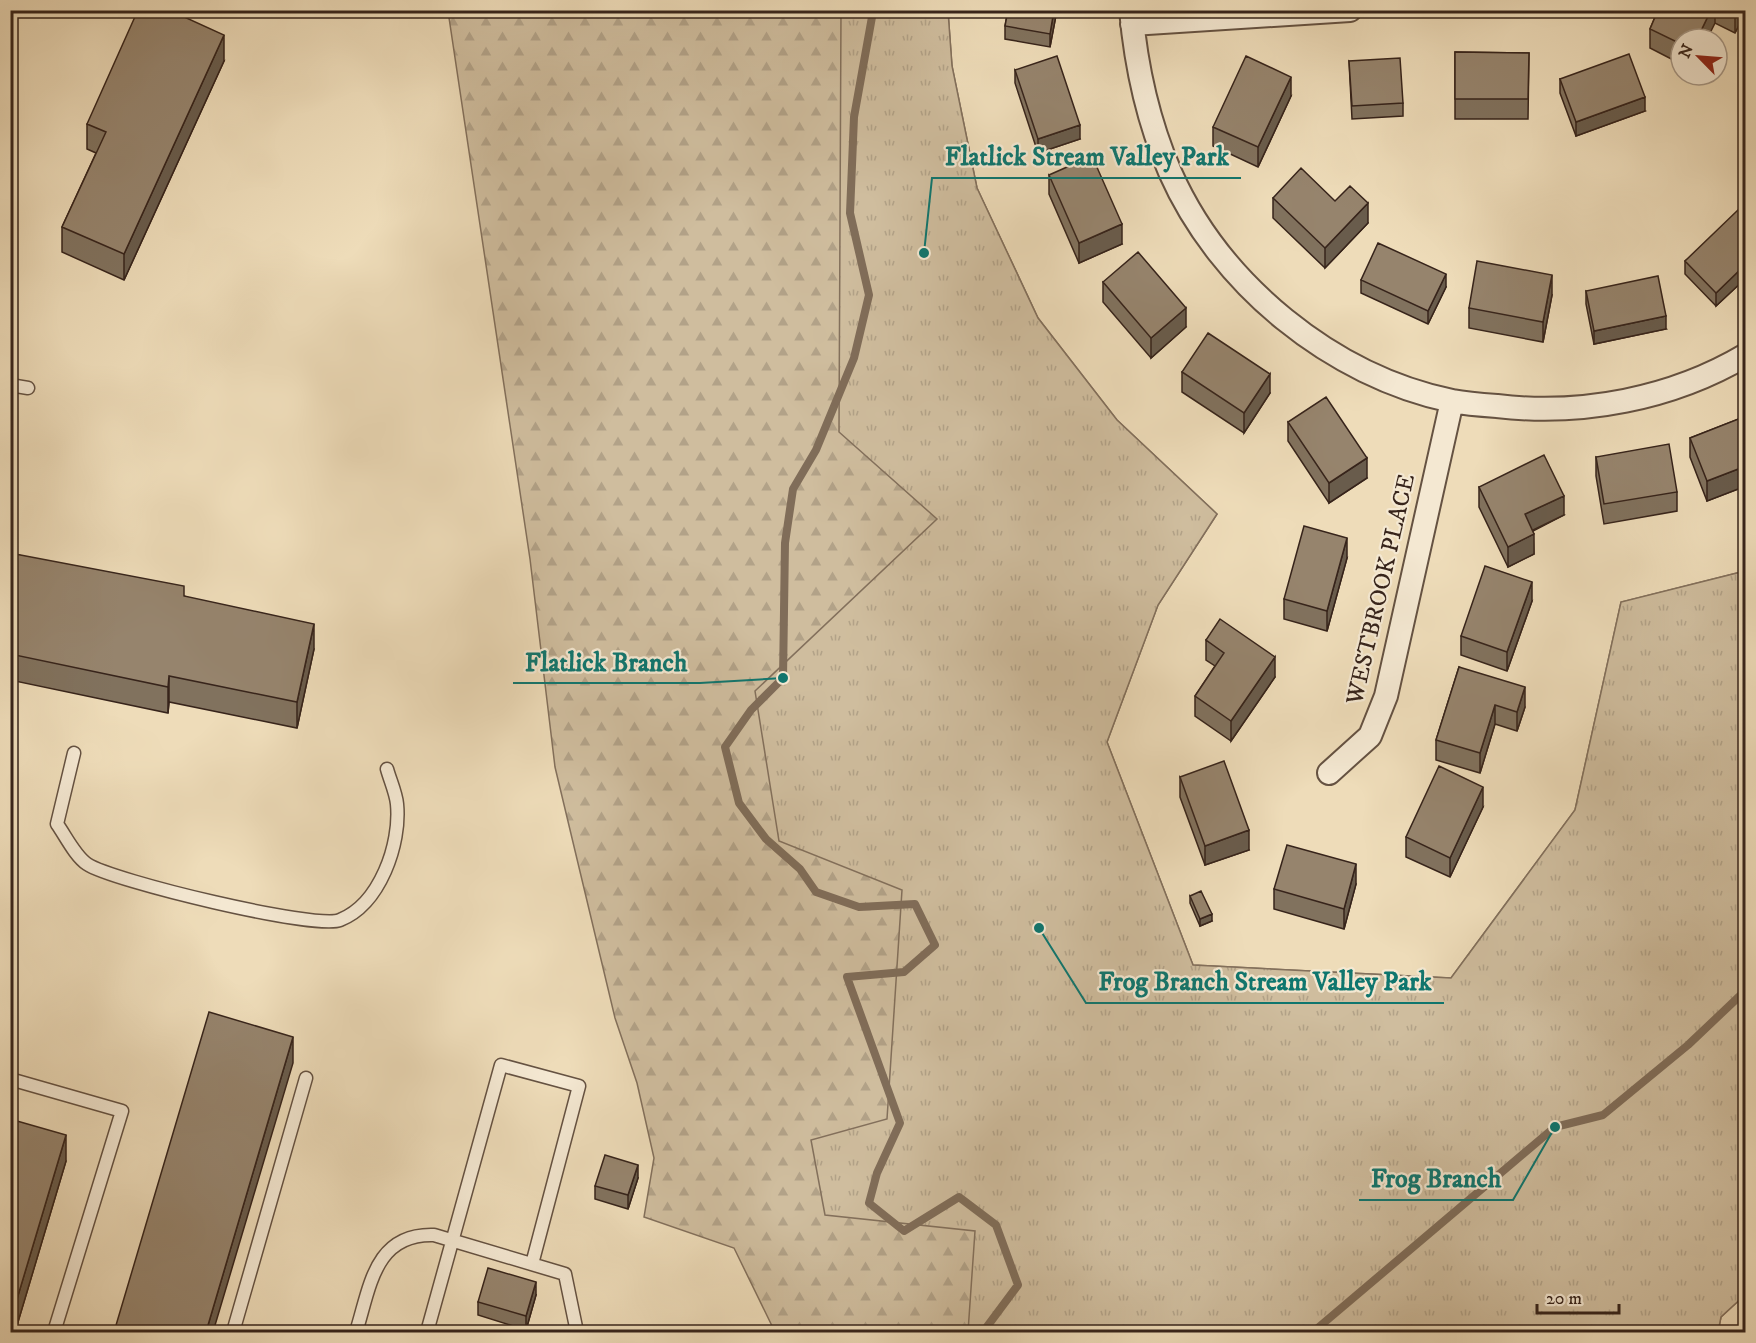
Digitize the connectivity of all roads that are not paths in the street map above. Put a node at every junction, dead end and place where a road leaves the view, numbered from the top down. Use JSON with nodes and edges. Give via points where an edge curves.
{"nodes":[{"id":1,"x":1350,"y":10,"type":"edge"},
{"id":2,"x":1132,"y":17,"type":"edge"},
{"id":3,"x":1746,"y":355,"type":"edge"},
{"id":4,"x":10,"y":385,"type":"edge"},
{"id":5,"x":28,"y":388,"type":"dead end"},
{"id":6,"x":1452,"y":401,"type":"junction"},
{"id":7,"x":74,"y":753,"type":"dead end"},
{"id":8,"x":387,"y":769,"type":"dead end"},
{"id":9,"x":1329,"y":773,"type":"dead end"},
{"id":10,"x":306,"y":1078,"type":"dead end"},
{"id":11,"x":10,"y":1079,"type":"edge"},
{"id":12,"x":454,"y":1241,"type":"junction"},
{"id":13,"x":532,"y":1264,"type":"junction"},
{"id":14,"x":54,"y":1332,"type":"edge"},
{"id":15,"x":232,"y":1332,"type":"edge"},
{"id":16,"x":356,"y":1332,"type":"edge"},
{"id":17,"x":427,"y":1332,"type":"edge"},
{"id":18,"x":577,"y":1332,"type":"edge"}],
"edges":[{"from":1,"to":2,"type":"street"},
{"from":2,"to":6,"type":"street","via":[[1140,81],[1171,174],[1198,222],[1231,266],[1278,315],[1319,344],[1379,377]]},
{"from":3,"to":6,"type":"street","via":[[1682,385],[1608,404],[1523,410]]},
{"from":4,"to":5,"type":"lane"},
{"from":6,"to":9,"type":"street","name":"WESTBROOK PLACE","via":[[1386,696],[1370,736]]},
{"from":7,"to":8,"type":"lane","via":[[57,824],[86,864],[146,887],[304,920],[339,921],[372,897],[394,851],[398,803]]},
{"from":10,"to":15,"type":"lane"},
{"from":11,"to":14,"type":"lane","via":[[122,1111]]},
{"from":12,"to":13,"type":"lane"},
{"from":12,"to":13,"type":"lane","via":[[501,1065],[579,1086]]},
{"from":12,"to":16,"type":"lane","via":[[421,1234],[391,1247],[379,1260]]},
{"from":12,"to":17,"type":"lane"},
{"from":13,"to":18,"type":"lane","via":[[565,1274]]}]}
